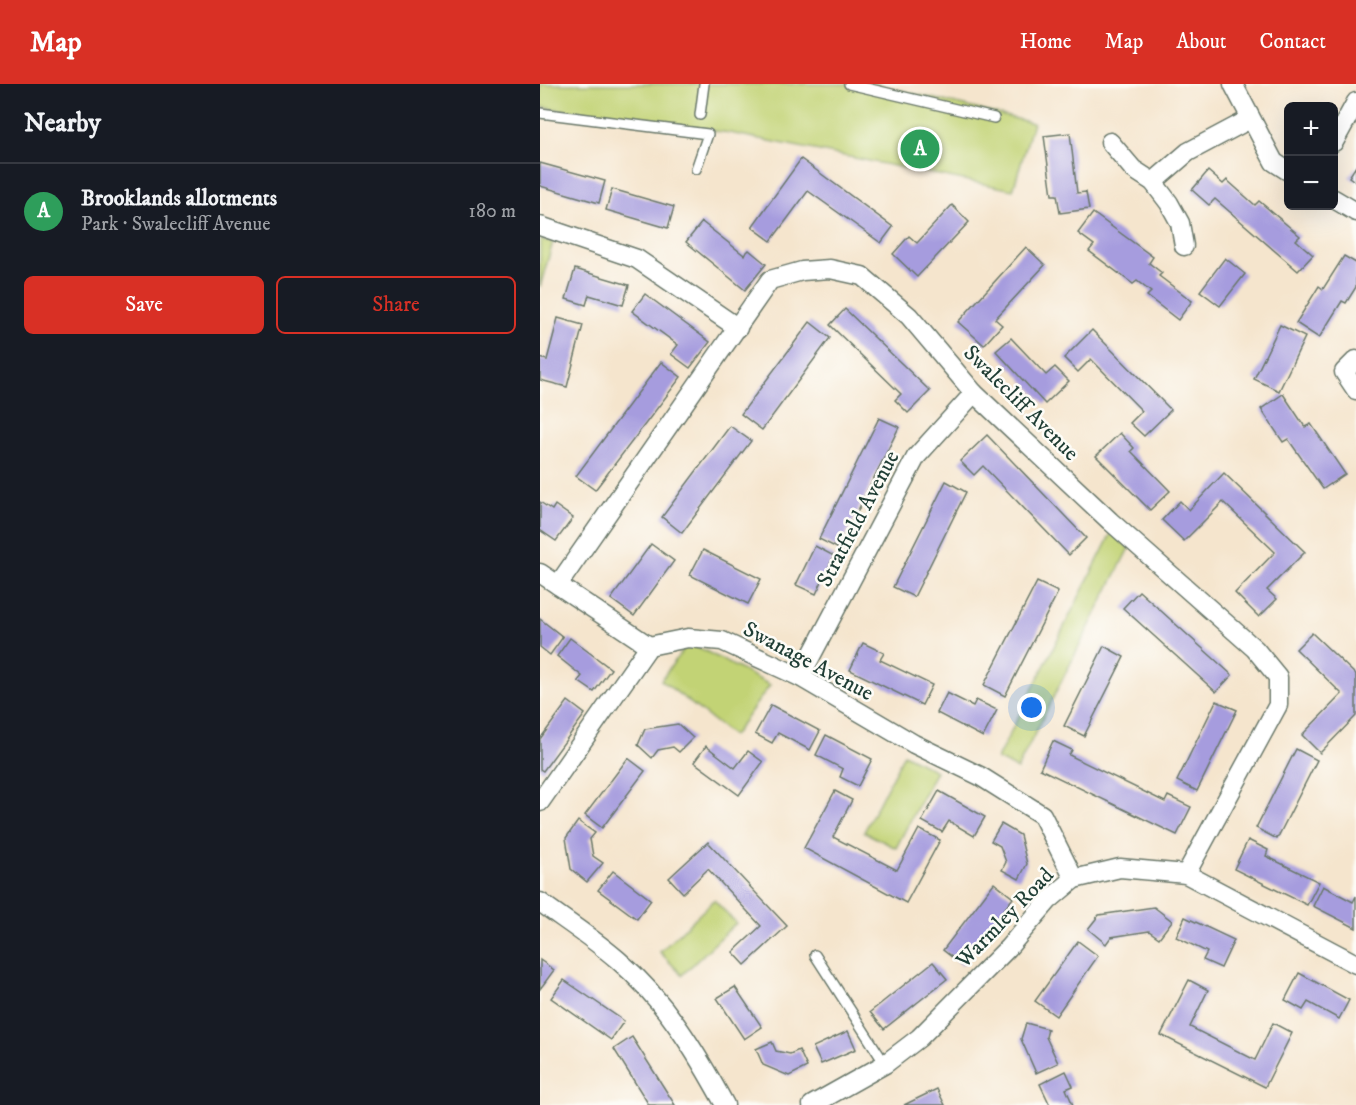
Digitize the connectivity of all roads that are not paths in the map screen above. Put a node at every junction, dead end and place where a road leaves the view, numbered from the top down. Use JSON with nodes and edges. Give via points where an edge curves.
{"nodes":[{"id":1,"x":704,"y":84,"type":"edge"},
{"id":2,"x":849,"y":84,"type":"edge"},
{"id":3,"x":1233,"y":84,"type":"edge"},
{"id":4,"x":1356,"y":102,"type":"edge"},
{"id":5,"x":540,"y":113,"type":"edge"},
{"id":6,"x":700,"y":115,"type":"dead end"},
{"id":7,"x":994,"y":118,"type":"dead end"},
{"id":8,"x":1250,"y":119,"type":"junction"},
{"id":9,"x":1338,"y":135,"type":"edge"},
{"id":10,"x":1110,"y":142,"type":"dead end"},
{"id":11,"x":1284,"y":168,"type":"edge"},
{"id":12,"x":696,"y":169,"type":"dead end"},
{"id":13,"x":1153,"y":182,"type":"junction"},
{"id":14,"x":1338,"y":201,"type":"edge"},
{"id":15,"x":1356,"y":212,"type":"edge"},
{"id":16,"x":540,"y":226,"type":"edge"},
{"id":17,"x":1184,"y":246,"type":"dead end"},
{"id":18,"x":738,"y":328,"type":"junction"},
{"id":19,"x":1356,"y":360,"type":"edge"},
{"id":20,"x":1356,"y":390,"type":"edge"},
{"id":21,"x":974,"y":393,"type":"junction"},
{"id":22,"x":540,"y":573,"type":"edge"},
{"id":23,"x":558,"y":585,"type":"junction"},
{"id":24,"x":649,"y":646,"type":"junction"},
{"id":25,"x":800,"y":677,"type":"junction"},
{"id":26,"x":540,"y":802,"type":"edge"},
{"id":27,"x":1186,"y":874,"type":"junction"},
{"id":28,"x":1074,"y":879,"type":"junction"},
{"id":29,"x":540,"y":902,"type":"edge"},
{"id":30,"x":815,"y":955,"type":"dead end"},
{"id":31,"x":1356,"y":964,"type":"edge"},
{"id":32,"x":885,"y":1064,"type":"junction"},
{"id":33,"x":725,"y":1105,"type":"edge"},
{"id":34,"x":812,"y":1105,"type":"edge"}],
"edges":[{"from":1,"to":6,"type":"lane"},
{"from":2,"to":7,"type":"lane"},
{"from":3,"to":8,"type":"street"},
{"from":4,"to":9,"type":"street"},
{"from":5,"to":12,"type":"lane","via":[[708,134]]},
{"from":8,"to":11,"type":"street","via":[[1274,162]]},
{"from":8,"to":13,"type":"street","via":[[1188,152]]},
{"from":10,"to":13,"type":"street","via":[[1133,169]]},
{"from":13,"to":17,"type":"street","via":[[1180,223]]},
{"from":14,"to":15,"type":"street"},
{"from":16,"to":18,"type":"street","via":[[637,259]]},
{"from":18,"to":21,"type":"street","name":"Swalecliff Avenue","via":[[770,280],[802,271],[830,269],[862,276],[909,316]]},
{"from":18,"to":23,"type":"street","name":"Swalecliff Avenue"},
{"from":19,"to":20,"type":"street","via":[[1344,372]]},
{"from":21,"to":25,"type":"street","name":"Stratfield Avenue","via":[[916,457]]},
{"from":21,"to":27,"type":"street","name":"Swalecliff Avenue","via":[[1110,521],[1255,649],[1278,677],[1278,705]]},
{"from":22,"to":23,"type":"street"},
{"from":23,"to":24,"type":"street"},
{"from":24,"to":25,"type":"street","name":"Swanage Avenue","via":[[688,638],[722,642]]},
{"from":24,"to":26,"type":"street"},
{"from":25,"to":28,"type":"street","name":"Swanage Avenue","via":[[914,744],[980,776],[1042,815]]},
{"from":27,"to":28,"type":"street","name":"Warmley Road","via":[[1120,868]]},
{"from":27,"to":31,"type":"street","name":"Warmley Road"},
{"from":28,"to":32,"type":"street","name":"Warmley Road","via":[[1049,900],[1008,948],[919,1038]]},
{"from":29,"to":33,"type":"street","via":[[619,960],[655,998],[692,1044]]},
{"from":30,"to":32,"type":"lane"},
{"from":32,"to":34,"type":"street","name":"Warmley Road"}]}
